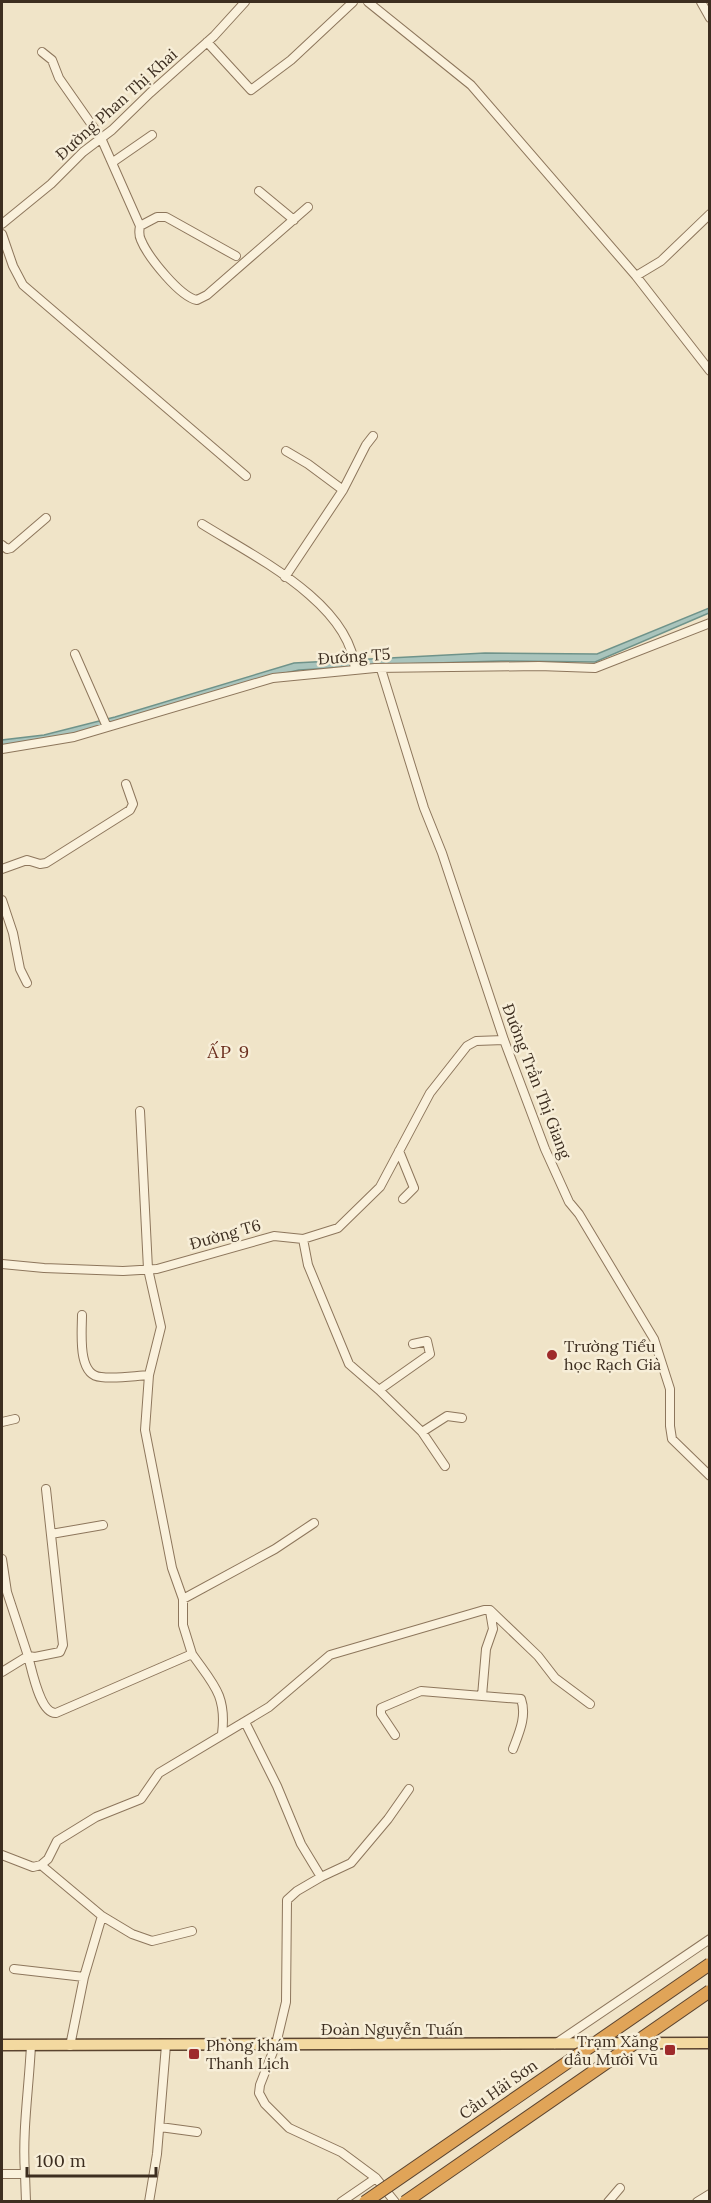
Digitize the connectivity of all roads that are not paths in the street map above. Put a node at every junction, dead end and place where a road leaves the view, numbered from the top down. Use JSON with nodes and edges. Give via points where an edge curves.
{"nodes":[{"id":1,"x":245,"y":2,"type":"edge"},
{"id":2,"x":353,"y":2,"type":"edge"},
{"id":3,"x":368,"y":2,"type":"edge"},
{"id":4,"x":701,"y":2,"type":"edge"},
{"id":5,"x":710,"y":18,"type":"edge"},
{"id":6,"x":207,"y":42,"type":"junction"},
{"id":7,"x":42,"y":52,"type":"dead end"},
{"id":8,"x":152,"y":135,"type":"dead end"},
{"id":9,"x":101,"y":138,"type":"junction"},
{"id":10,"x":113,"y":162,"type":"junction"},
{"id":11,"x":259,"y":191,"type":"dead end"},
{"id":12,"x":308,"y":207,"type":"dead end"},
{"id":13,"x":710,"y":214,"type":"edge"},
{"id":14,"x":294,"y":220,"type":"junction"},
{"id":15,"x":2,"y":224,"type":"edge"},
{"id":16,"x":140,"y":226,"type":"junction"},
{"id":17,"x":2,"y":234,"type":"edge"},
{"id":18,"x":236,"y":256,"type":"dead end"},
{"id":19,"x":636,"y":276,"type":"junction"},
{"id":20,"x":710,"y":371,"type":"edge"},
{"id":21,"x":373,"y":436,"type":"dead end"},
{"id":22,"x":286,"y":451,"type":"dead end"},
{"id":23,"x":246,"y":476,"type":"dead end"},
{"id":24,"x":343,"y":490,"type":"junction"},
{"id":25,"x":46,"y":518,"type":"dead end"},
{"id":26,"x":202,"y":524,"type":"dead end"},
{"id":27,"x":2,"y":545,"type":"edge"},
{"id":28,"x":285,"y":577,"type":"junction"},
{"id":29,"x":710,"y":622,"type":"edge"},
{"id":30,"x":75,"y":654,"type":"dead end"},
{"id":31,"x":355,"y":669,"type":"junction"},
{"id":32,"x":381,"y":669,"type":"junction"},
{"id":33,"x":107,"y":727,"type":"junction"},
{"id":34,"x":2,"y":749,"type":"edge"},
{"id":35,"x":126,"y":784,"type":"dead end"},
{"id":36,"x":2,"y":869,"type":"edge"},
{"id":37,"x":2,"y":900,"type":"edge"},
{"id":38,"x":27,"y":983,"type":"dead end"},
{"id":39,"x":504,"y":1040,"type":"junction"},
{"id":40,"x":140,"y":1111,"type":"dead end"},
{"id":41,"x":399,"y":1151,"type":"junction"},
{"id":42,"x":403,"y":1199,"type":"dead end"},
{"id":43,"x":303,"y":1239,"type":"junction"},
{"id":44,"x":2,"y":1264,"type":"edge"},
{"id":45,"x":148,"y":1269,"type":"junction"},
{"id":46,"x":82,"y":1315,"type":"dead end"},
{"id":47,"x":413,"y":1344,"type":"dead end"},
{"id":48,"x":149,"y":1375,"type":"junction"},
{"id":49,"x":379,"y":1390,"type":"junction"},
{"id":50,"x":462,"y":1418,"type":"dead end"},
{"id":51,"x":15,"y":1419,"type":"dead end"},
{"id":52,"x":2,"y":1422,"type":"edge"},
{"id":53,"x":422,"y":1432,"type":"junction"},
{"id":54,"x":445,"y":1466,"type":"dead end"},
{"id":55,"x":710,"y":1476,"type":"edge"},
{"id":56,"x":46,"y":1489,"type":"dead end"},
{"id":57,"x":314,"y":1523,"type":"dead end"},
{"id":58,"x":103,"y":1525,"type":"dead end"},
{"id":59,"x":51,"y":1534,"type":"junction"},
{"id":60,"x":2,"y":1563,"type":"edge"},
{"id":61,"x":183,"y":1599,"type":"junction"},
{"id":62,"x":490,"y":1610,"type":"junction"},
{"id":63,"x":192,"y":1654,"type":"junction"},
{"id":64,"x":28,"y":1656,"type":"junction"},
{"id":65,"x":2,"y":1672,"type":"edge"},
{"id":66,"x":482,"y":1696,"type":"junction"},
{"id":67,"x":590,"y":1704,"type":"dead end"},
{"id":68,"x":245,"y":1722,"type":"junction"},
{"id":69,"x":222,"y":1734,"type":"junction"},
{"id":70,"x":395,"y":1735,"type":"dead end"},
{"id":71,"x":513,"y":1749,"type":"dead end"},
{"id":72,"x":409,"y":1789,"type":"dead end"},
{"id":73,"x":2,"y":1855,"type":"edge"},
{"id":74,"x":42,"y":1865,"type":"junction"},
{"id":75,"x":321,"y":1877,"type":"junction"},
{"id":76,"x":102,"y":1916,"type":"junction"},
{"id":77,"x":192,"y":1931,"type":"dead end"},
{"id":78,"x":710,"y":1939,"type":"edge"},
{"id":79,"x":710,"y":1964,"type":"edge"},
{"id":80,"x":14,"y":1969,"type":"dead end"},
{"id":81,"x":84,"y":1977,"type":"junction"},
{"id":82,"x":710,"y":1991,"type":"edge"},
{"id":83,"x":710,"y":2043,"type":"edge"},
{"id":84,"x":276,"y":2044,"type":"junction"},
{"id":85,"x":554,"y":2044,"type":"junction"},
{"id":86,"x":2,"y":2045,"type":"edge"},
{"id":87,"x":32,"y":2045,"type":"junction"},
{"id":88,"x":166,"y":2045,"type":"junction"},
{"id":89,"x":70,"y":2046,"type":"junction"},
{"id":90,"x":160,"y":2127,"type":"junction"},
{"id":91,"x":197,"y":2132,"type":"dead end"},
{"id":92,"x":2,"y":2174,"type":"edge"},
{"id":93,"x":25,"y":2174,"type":"junction"},
{"id":94,"x":376,"y":2178,"type":"junction"},
{"id":95,"x":620,"y":2188,"type":"dead end"},
{"id":96,"x":710,"y":2194,"type":"edge"},
{"id":97,"x":26,"y":2202,"type":"edge"},
{"id":98,"x":149,"y":2202,"type":"edge"},
{"id":99,"x":341,"y":2202,"type":"edge"},
{"id":100,"x":365,"y":2202,"type":"edge"},
{"id":101,"x":395,"y":2202,"type":"edge"},
{"id":102,"x":405,"y":2202,"type":"edge"},
{"id":103,"x":608,"y":2202,"type":"edge"},
{"id":104,"x":697,"y":2202,"type":"edge"}],
"edges":[{"from":1,"to":6,"type":"street","name":"Đường Phan Thị Khai"},
{"from":2,"to":6,"type":"street","via":[[291,60],[251,90]]},
{"from":3,"to":19,"type":"street","via":[[471,85]]},
{"from":4,"to":5,"type":"street"},
{"from":6,"to":9,"type":"street","name":"Đường Phan Thị Khai"},
{"from":7,"to":9,"type":"street","via":[[52,60],[59,78]]},
{"from":8,"to":10,"type":"street"},
{"from":9,"to":10,"type":"street"},
{"from":9,"to":15,"type":"street","name":"Đường Phan Thị Khai"},
{"from":10,"to":16,"type":"street"},
{"from":11,"to":14,"type":"street"},
{"from":12,"to":14,"type":"street"},
{"from":13,"to":19,"type":"street","via":[[661,261]]},
{"from":14,"to":16,"type":"street","via":[[197,300],[187,296],[152,258],[141,240]]},
{"from":16,"to":18,"type":"street","via":[[166,217]]},
{"from":17,"to":23,"type":"street","via":[[23,285]]},
{"from":19,"to":20,"type":"street"},
{"from":21,"to":24,"type":"street"},
{"from":22,"to":24,"type":"street"},
{"from":24,"to":28,"type":"street"},
{"from":25,"to":27,"type":"street","via":[[11,548]]},
{"from":26,"to":28,"type":"street"},
{"from":28,"to":31,"type":"street","via":[[333,618],[350,647]]},
{"from":29,"to":32,"type":"street","name":"Đường T5","via":[[595,668]]},
{"from":30,"to":33,"type":"street"},
{"from":31,"to":32,"type":"street","name":"Đường T5"},
{"from":31,"to":33,"type":"street","name":"Đường T5","via":[[273,678]]},
{"from":32,"to":39,"type":"street","name":"Đường Trần Thị Giang"},
{"from":33,"to":34,"type":"street","name":"Đường T5","via":[[74,737]]},
{"from":35,"to":36,"type":"street","via":[[133,804],[130,810],[46,863],[27,860]]},
{"from":37,"to":38,"type":"street"},
{"from":39,"to":41,"type":"street","name":"Đường T6","via":[[476,1041],[467,1046],[430,1093]]},
{"from":39,"to":55,"type":"street","name":"Đường Trần Thị Giang","via":[[569,1202],[654,1339],[670,1389],[672,1439]]},
{"from":40,"to":45,"type":"street"},
{"from":41,"to":42,"type":"street","via":[[414,1188]]},
{"from":41,"to":43,"type":"street","name":"Đường T6","via":[[380,1187],[338,1228]]},
{"from":43,"to":45,"type":"street","name":"Đường T6","via":[[274,1236]]},
{"from":43,"to":49,"type":"street","via":[[308,1265],[345,1357]]},
{"from":44,"to":45,"type":"street","name":"Đường T6"},
{"from":45,"to":48,"type":"street","via":[[160,1327]]},
{"from":46,"to":48,"type":"street","via":[[84,1362],[91,1374],[99,1378]]},
{"from":47,"to":49,"type":"street","via":[[427,1341],[430,1354]]},
{"from":48,"to":61,"type":"street","via":[[145,1430],[172,1569]]},
{"from":49,"to":53,"type":"street"},
{"from":50,"to":53,"type":"street","via":[[447,1416]]},
{"from":51,"to":52,"type":"street"},
{"from":53,"to":54,"type":"street"},
{"from":56,"to":59,"type":"street"},
{"from":57,"to":61,"type":"street"},
{"from":58,"to":59,"type":"street"},
{"from":59,"to":64,"type":"street","via":[[63,1645],[60,1652],[52,1655]]},
{"from":60,"to":64,"type":"street"},
{"from":61,"to":63,"type":"street","via":[[183,1625]]},
{"from":62,"to":66,"type":"street","via":[[493,1629],[486,1649]]},
{"from":62,"to":67,"type":"street","via":[[555,1678]]},
{"from":62,"to":68,"type":"street","via":[[330,1655],[269,1707]]},
{"from":63,"to":64,"type":"street","via":[[52,1714],[43,1702]]},
{"from":63,"to":69,"type":"street","via":[[220,1695]]},
{"from":64,"to":65,"type":"street"},
{"from":66,"to":70,"type":"street","via":[[421,1691],[381,1707],[381,1714]]},
{"from":66,"to":71,"type":"street","via":[[521,1700],[523,1719]]},
{"from":68,"to":69,"type":"street"},
{"from":68,"to":75,"type":"street","via":[[301,1844]]},
{"from":69,"to":74,"type":"street","via":[[159,1773],[141,1799],[96,1816],[57,1841]]},
{"from":72,"to":75,"type":"street","via":[[351,1863]]},
{"from":73,"to":74,"type":"street","via":[[33,1867]]},
{"from":74,"to":76,"type":"street"},
{"from":75,"to":84,"type":"street","via":[[286,1902],[288,1990]]},
{"from":76,"to":77,"type":"street","via":[[152,1941]]},
{"from":76,"to":81,"type":"street"},
{"from":78,"to":85,"type":"street"},
{"from":79,"to":100,"type":"highway","name":"Cầu Hải Sơn","bridge":true},
{"from":80,"to":81,"type":"street"},
{"from":81,"to":89,"type":"street"},
{"from":82,"to":102,"type":"highway","bridge":true},
{"from":83,"to":85,"type":"main road","name":"Đoàn Nguyễn Tuấn"},
{"from":84,"to":85,"type":"main road","name":"Đoàn Nguyễn Tuấn"},
{"from":84,"to":88,"type":"main road","name":"Đoàn Nguyễn Tuấn"},
{"from":84,"to":94,"type":"street","via":[[260,2085],[262,2099],[289,2128],[341,2152]]},
{"from":86,"to":87,"type":"main road","name":"Đoàn Nguyễn Tuấn"},
{"from":87,"to":89,"type":"main road","name":"Đoàn Nguyễn Tuấn"},
{"from":87,"to":93,"type":"street","via":[[23,2147]]},
{"from":88,"to":89,"type":"main road","name":"Đoàn Nguyễn Tuấn"},
{"from":88,"to":90,"type":"street"},
{"from":90,"to":91,"type":"street"},
{"from":90,"to":98,"type":"street"},
{"from":92,"to":93,"type":"street"},
{"from":93,"to":97,"type":"street"},
{"from":94,"to":99,"type":"street"},
{"from":94,"to":101,"type":"street"},
{"from":95,"to":103,"type":"street"},
{"from":96,"to":104,"type":"street"}]}
